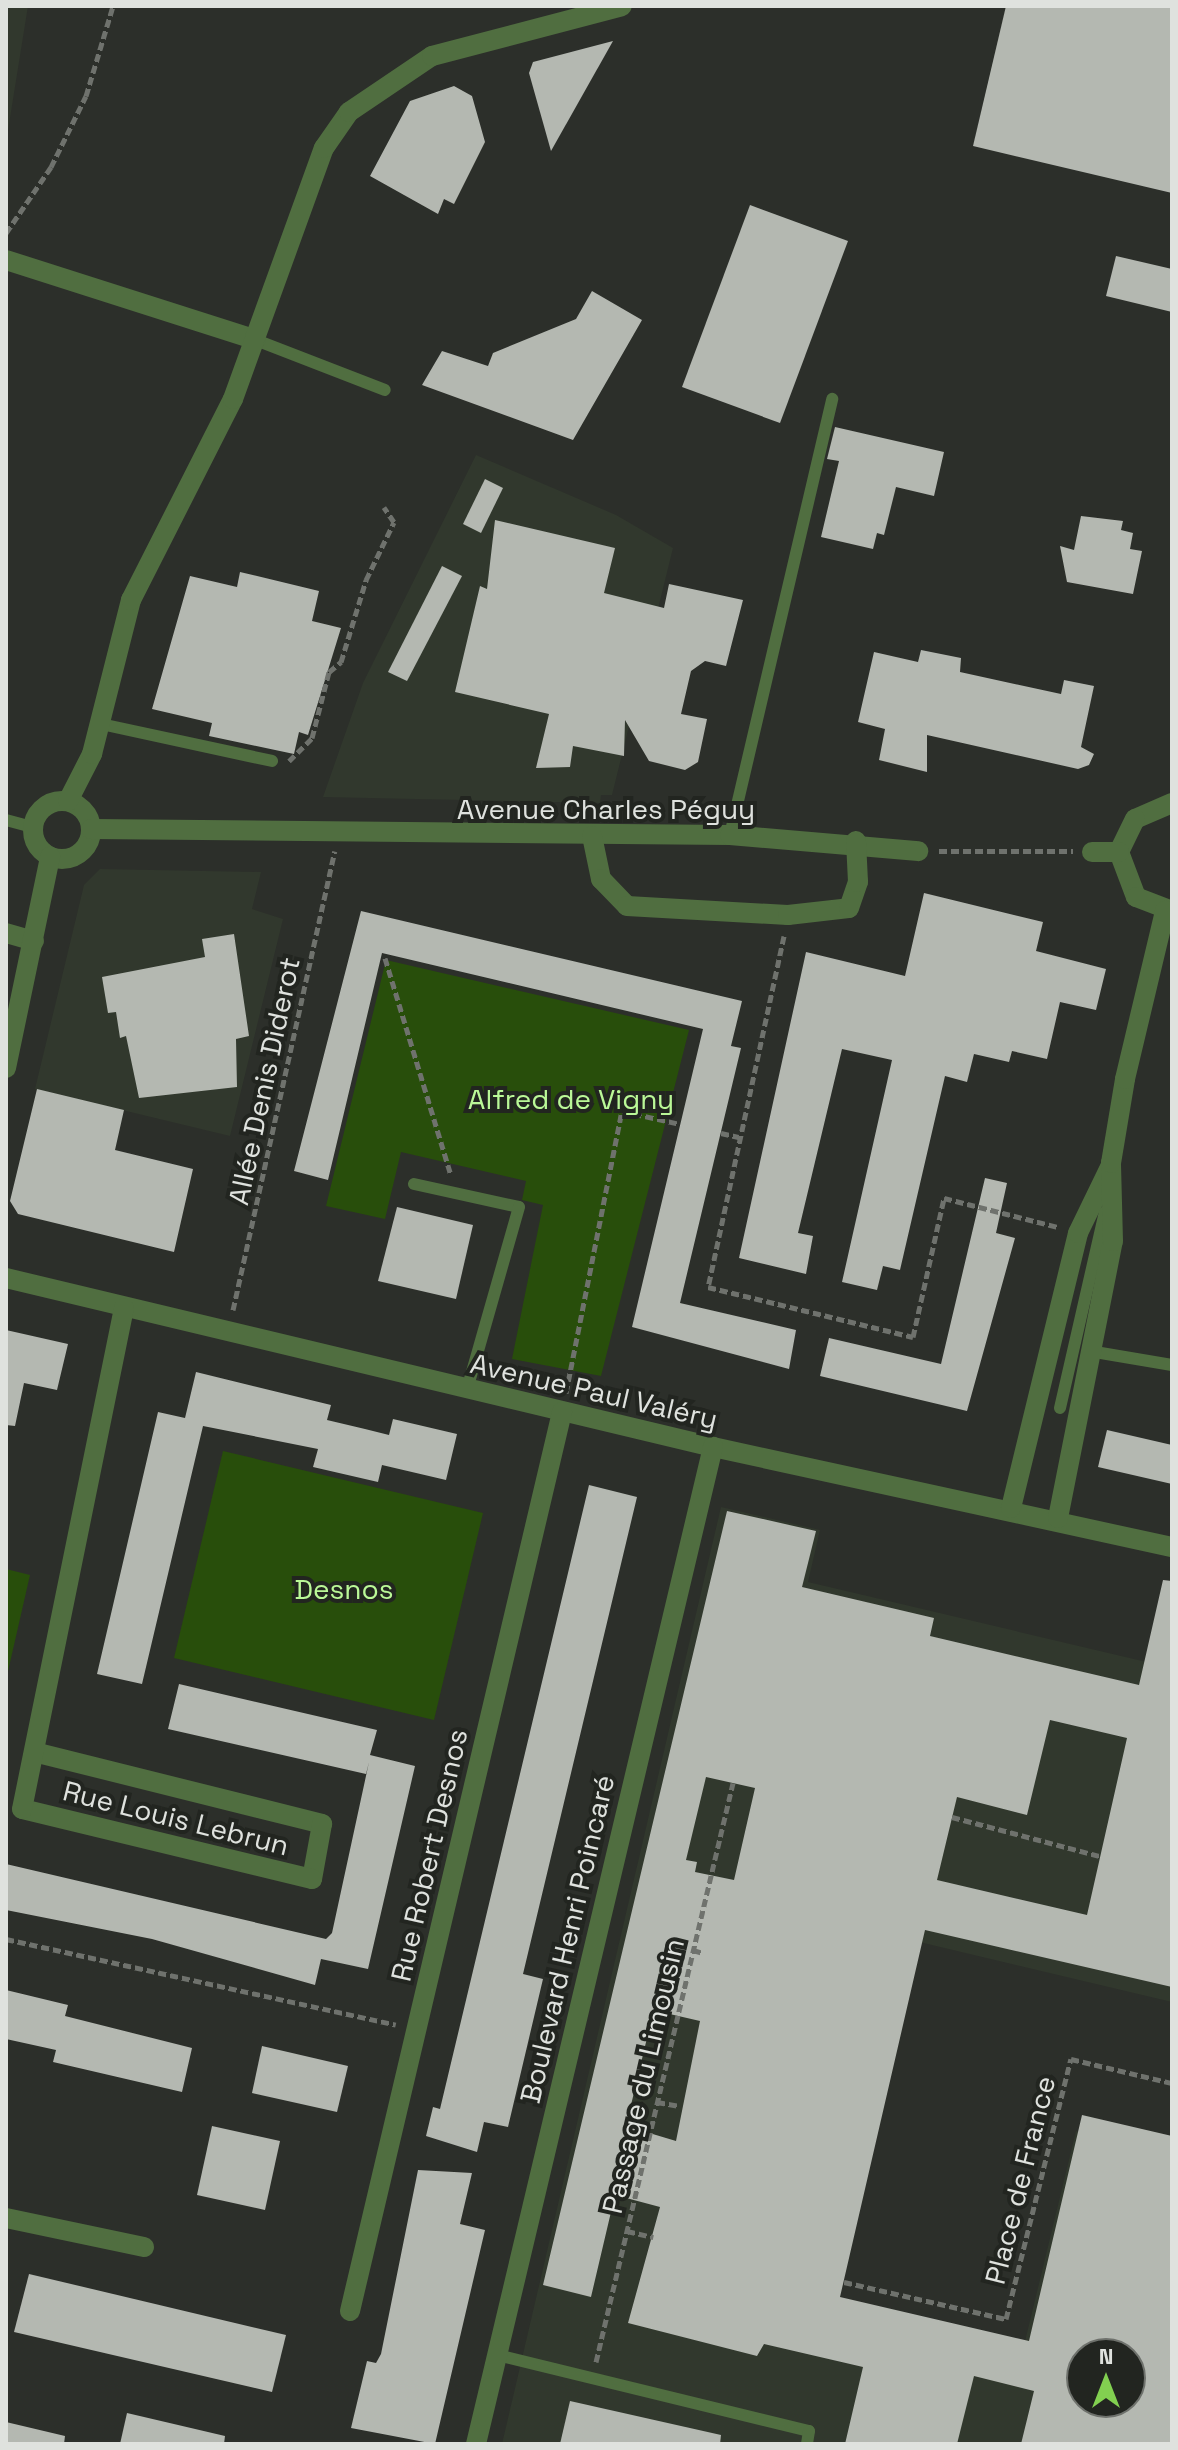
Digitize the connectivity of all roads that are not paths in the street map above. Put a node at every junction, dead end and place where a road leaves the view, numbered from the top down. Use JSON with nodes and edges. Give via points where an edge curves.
{"nodes":[{"id":1,"x":622,"y":6,"type":"edge"},
{"id":2,"x":6,"y":260,"type":"edge"},
{"id":3,"x":256,"y":340,"type":"junction"},
{"id":4,"x":385,"y":390,"type":"dead end"},
{"id":5,"x":832,"y":399,"type":"dead end"},
{"id":6,"x":101,"y":724,"type":"junction"},
{"id":7,"x":272,"y":761,"type":"road end"},
{"id":8,"x":68,"y":801,"type":"junction"},
{"id":9,"x":1172,"y":803,"type":"edge"},
{"id":10,"x":6,"y":820,"type":"edge"},
{"id":11,"x":33,"y":827,"type":"junction"},
{"id":12,"x":91,"y":829,"type":"junction"},
{"id":13,"x":730,"y":835,"type":"junction"},
{"id":14,"x":592,"y":836,"type":"junction"},
{"id":15,"x":856,"y":841,"type":"junction"},
{"id":16,"x":918,"y":851,"type":"road end"},
{"id":17,"x":1092,"y":852,"type":"road end"},
{"id":18,"x":1119,"y":852,"type":"junction"},
{"id":19,"x":50,"y":857,"type":"junction"},
{"id":20,"x":1169,"y":911,"type":"edge"},
{"id":21,"x":6,"y":933,"type":"edge"},
{"id":22,"x":34,"y":941,"type":"junction"},
{"id":23,"x":6,"y":1068,"type":"edge"},
{"id":24,"x":1111,"y":1163,"type":"junction"},
{"id":25,"x":414,"y":1184,"type":"dead end"},
{"id":26,"x":6,"y":1278,"type":"edge"},
{"id":27,"x":124,"y":1308,"type":"junction"},
{"id":28,"x":1095,"y":1352,"type":"junction"},
{"id":29,"x":1172,"y":1365,"type":"edge"},
{"id":30,"x":467,"y":1390,"type":"junction"},
{"id":31,"x":1060,"y":1408,"type":"dead end"},
{"id":32,"x":562,"y":1412,"type":"junction"},
{"id":33,"x":713,"y":1447,"type":"junction"},
{"id":34,"x":1011,"y":1508,"type":"junction"},
{"id":35,"x":1058,"y":1518,"type":"junction"},
{"id":36,"x":1172,"y":1547,"type":"edge"},
{"id":37,"x":34,"y":1752,"type":"junction"},
{"id":38,"x":6,"y":2218,"type":"edge"},
{"id":39,"x":144,"y":2247,"type":"dead end"},
{"id":40,"x":350,"y":2311,"type":"dead end"},
{"id":41,"x":497,"y":2355,"type":"junction"},
{"id":42,"x":476,"y":2444,"type":"edge"},
{"id":43,"x":807,"y":2444,"type":"edge"}],
"edges":[{"from":1,"to":3,"type":"street","via":[[432,56],[383,82],[349,112],[324,148]]},
{"from":2,"to":3,"type":"street"},
{"from":3,"to":4,"type":"lane"},
{"from":3,"to":6,"type":"street","via":[[131,600]]},
{"from":5,"to":13,"type":"lane"},
{"from":6,"to":7,"type":"lane"},
{"from":6,"to":8,"type":"street"},
{"from":8,"to":11,"type":"street","via":[[49,803]]},
{"from":8,"to":12,"type":"street","via":[[85,811]]},
{"from":9,"to":18,"type":"street","via":[[1135,819]]},
{"from":10,"to":11,"type":"lane"},
{"from":11,"to":19,"type":"street"},
{"from":12,"to":14,"type":"street","name":"Avenue Charles Péguy","via":[[338,837]]},
{"from":12,"to":19,"type":"street","via":[[78,855]]},
{"from":13,"to":14,"type":"street","name":"Avenue Charles Péguy"},
{"from":13,"to":15,"type":"street","name":"Avenue Charles Péguy"},
{"from":14,"to":15,"type":"street","via":[[601,879],[627,906],[788,915],[849,908],[858,882]]},
{"from":15,"to":16,"type":"street","name":"Avenue Charles Péguy"},
{"from":17,"to":18,"type":"street"},
{"from":18,"to":20,"type":"street","via":[[1126,884]]},
{"from":19,"to":22,"type":"street"},
{"from":20,"to":24,"type":"street"},
{"from":21,"to":22,"type":"street"},
{"from":22,"to":23,"type":"street"},
{"from":24,"to":28,"type":"street","via":[[1113,1241]]},
{"from":24,"to":31,"type":"lane"},
{"from":24,"to":34,"type":"street","via":[[1078,1233]]},
{"from":25,"to":30,"type":"lane","via":[[519,1207]]},
{"from":26,"to":27,"type":"street","name":"Avenue Paul Valéry"},
{"from":27,"to":30,"type":"street","name":"Avenue Paul Valéry"},
{"from":27,"to":37,"type":"street","name":"Rue Louis Lebrun"},
{"from":28,"to":29,"type":"lane"},
{"from":28,"to":35,"type":"street"},
{"from":30,"to":32,"type":"street","name":"Avenue Paul Valéry"},
{"from":32,"to":33,"type":"street","name":"Avenue Paul Valéry"},
{"from":32,"to":40,"type":"street","name":"Rue Robert Desnos"},
{"from":33,"to":34,"type":"street","name":"Avenue Paul Valéry"},
{"from":33,"to":41,"type":"street","name":"Boulevard Henri Poincaré"},
{"from":34,"to":35,"type":"street","name":"Avenue Paul Valéry"},
{"from":35,"to":36,"type":"street","name":"Avenue Paul Valéry"},
{"from":37,"to":37,"type":"street","name":"Rue Louis Lebrun","via":[[22,1809],[312,1879],[322,1824]]},
{"from":38,"to":39,"type":"street"},
{"from":41,"to":42,"type":"street","name":"Boulevard Henri Poincaré"},
{"from":41,"to":43,"type":"lane","via":[[809,2431]]}]}
